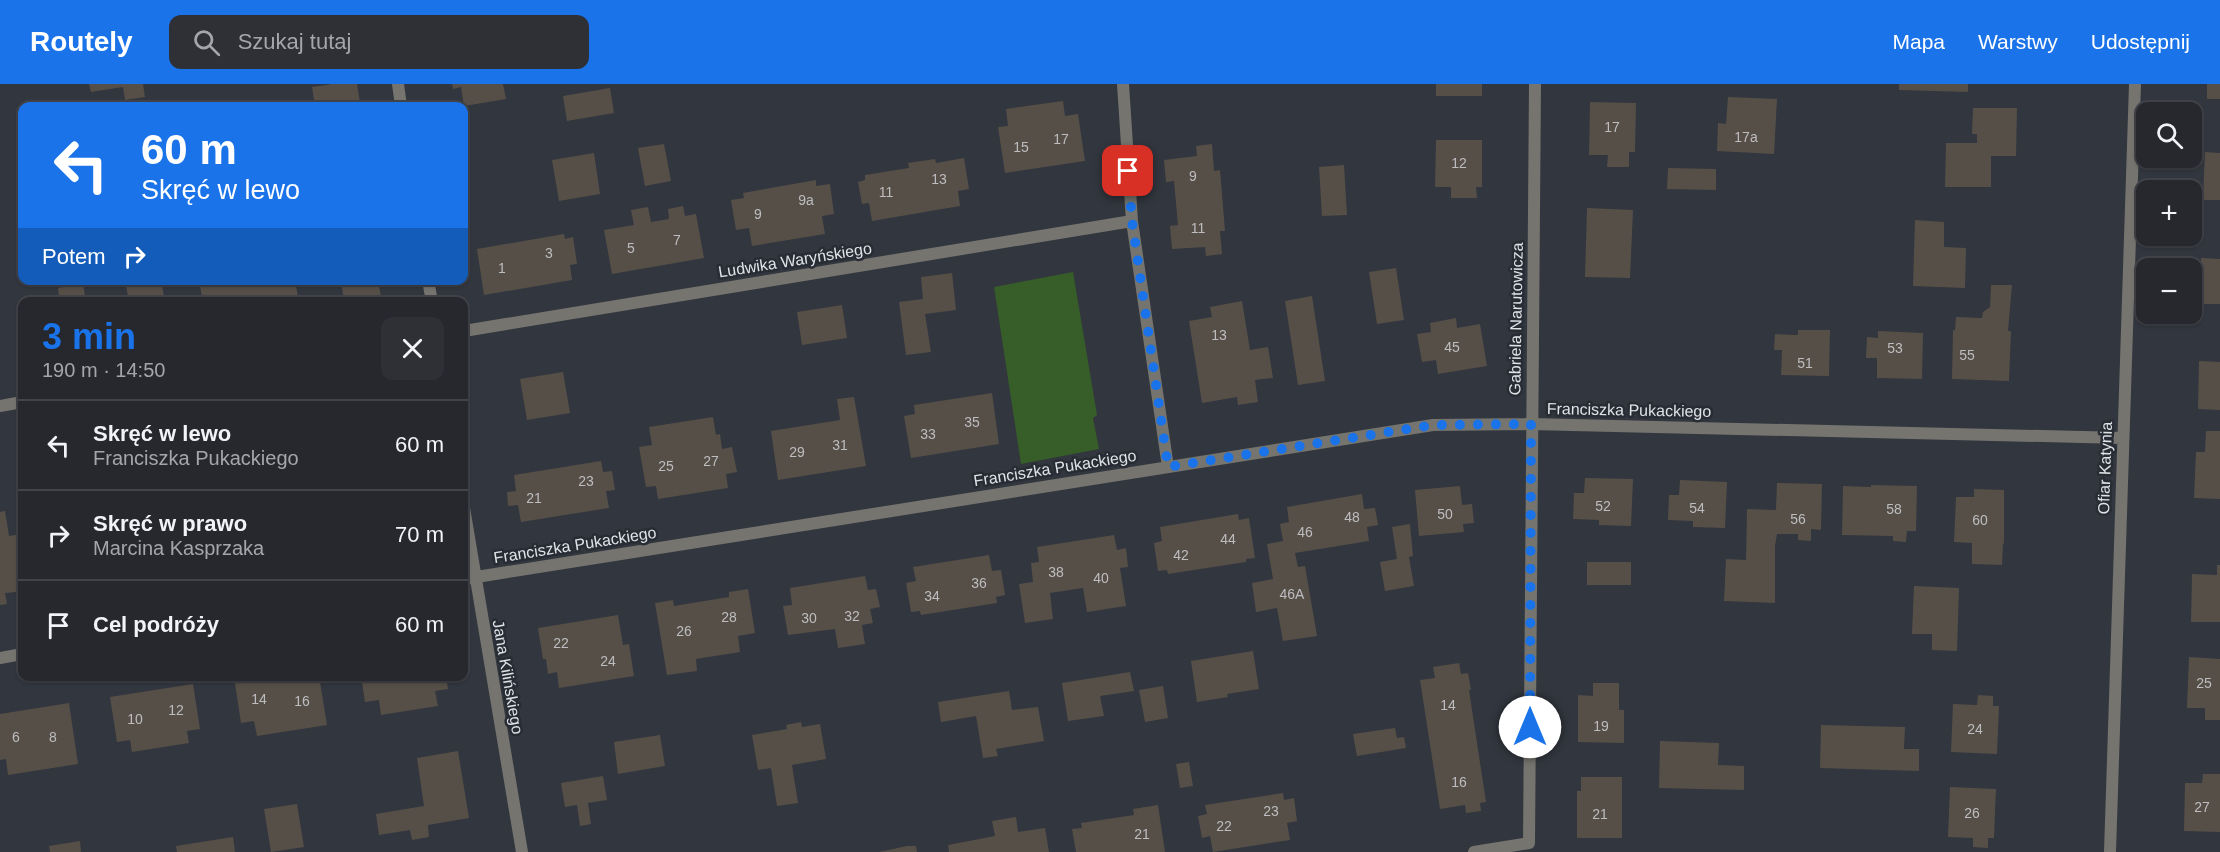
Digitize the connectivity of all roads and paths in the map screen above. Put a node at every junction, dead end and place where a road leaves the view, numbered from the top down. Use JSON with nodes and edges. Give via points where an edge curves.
{"nodes":[{"id":1,"x":398,"y":84,"type":"edge"},
{"id":2,"x":1123,"y":84,"type":"edge"},
{"id":3,"x":1535,"y":84,"type":"edge"},
{"id":4,"x":2135,"y":84,"type":"edge"},
{"id":5,"x":400,"y":102,"type":"edge"},
{"id":6,"x":1132,"y":221,"type":"junction"},
{"id":7,"x":468,"y":331,"type":"edge"},
{"id":8,"x":18,"y":403,"type":"edge"},
{"id":9,"x":0,"y":406,"type":"edge"},
{"id":10,"x":1531,"y":424,"type":"junction"},
{"id":11,"x":2123,"y":438,"type":"junction"},
{"id":12,"x":1168,"y":467,"type":"junction"},
{"id":13,"x":469,"y":578,"type":"edge"},
{"id":14,"x":18,"y":655,"type":"edge"},
{"id":15,"x":0,"y":658,"type":"edge"},
{"id":16,"x":522,"y":852,"type":"edge"},
{"id":17,"x":1474,"y":852,"type":"edge"},
{"id":18,"x":2110,"y":852,"type":"edge"}],
"edges":[{"from":1,"to":5,"type":"street"},
{"from":2,"to":6,"type":"street"},
{"from":3,"to":10,"type":"street","name":"Gabriela Narutowicza"},
{"from":4,"to":11,"type":"street","name":"Ofiar Katynia"},
{"from":6,"to":7,"type":"street","name":"Ludwika Waryńskiego"},
{"from":6,"to":12,"type":"street"},
{"from":8,"to":9,"type":"street"},
{"from":10,"to":11,"type":"street","name":"Franciszka Pukackiego"},
{"from":10,"to":12,"type":"street","name":"Franciszka Pukackiego","via":[[1433,425]]},
{"from":10,"to":17,"type":"street","name":"Gabriela Narutowicza","via":[[1529,843]]},
{"from":11,"to":18,"type":"street","name":"Ofiar Katynia"},
{"from":12,"to":13,"type":"street","name":"Franciszka Pukackiego"},
{"from":13,"to":16,"type":"street","name":"Jana Kilińskiego"},
{"from":14,"to":15,"type":"street"}]}
